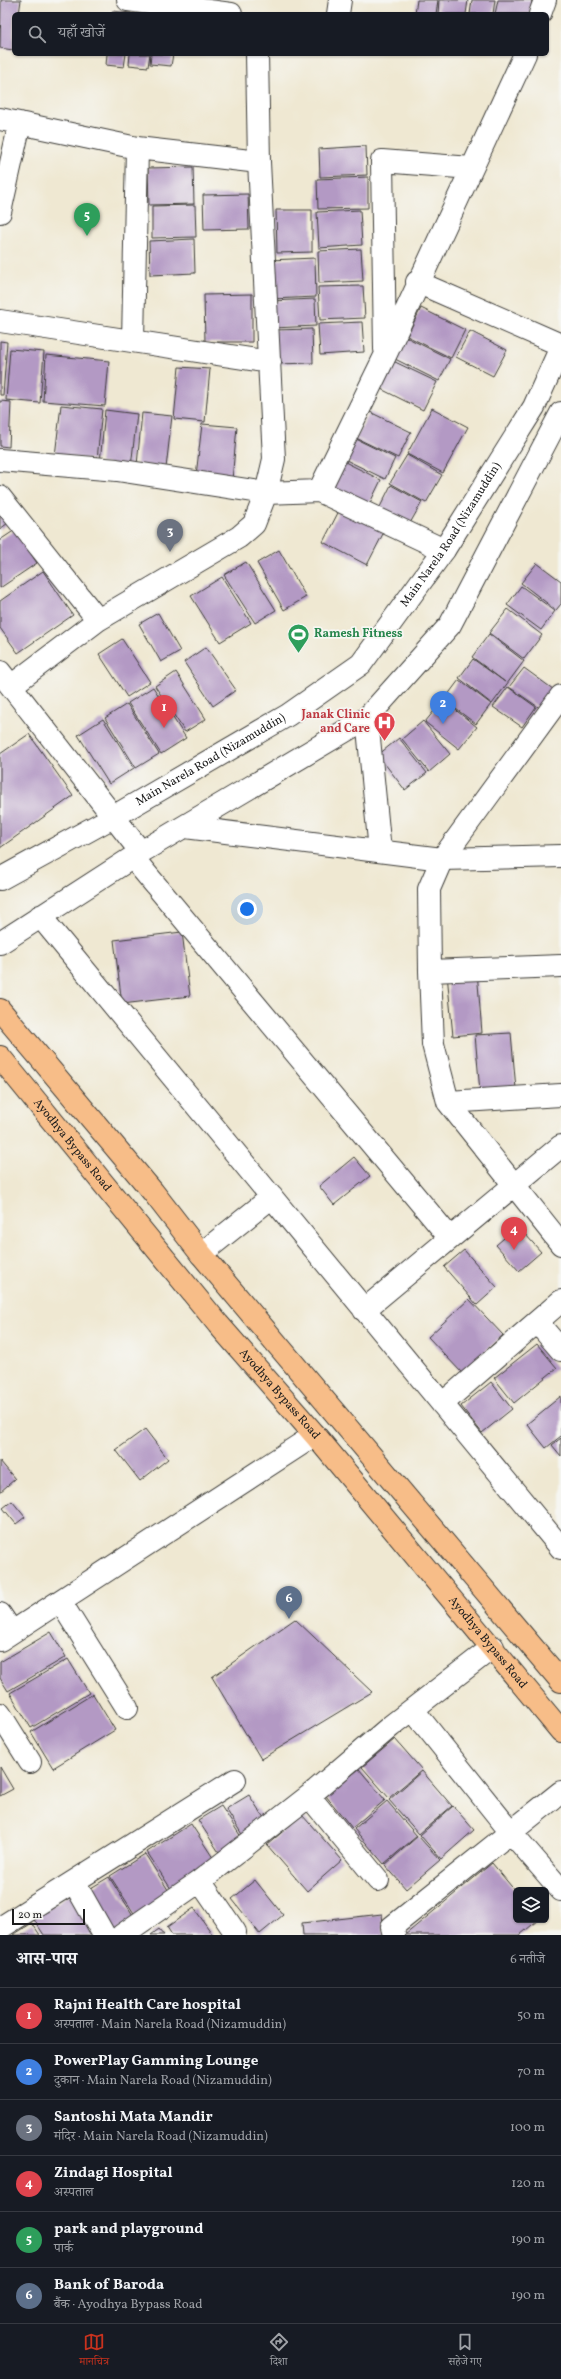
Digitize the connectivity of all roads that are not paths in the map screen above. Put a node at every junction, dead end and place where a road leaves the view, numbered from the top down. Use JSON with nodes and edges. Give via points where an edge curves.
{"nodes":[{"id":1,"x":128,"y":0,"type":"edge"},
{"id":2,"x":340,"y":0,"type":"edge"},
{"id":3,"x":545,"y":0,"type":"edge"},
{"id":4,"x":216,"y":12,"type":"edge"},
{"id":5,"x":338,"y":12,"type":"edge"},
{"id":6,"x":541,"y":12,"type":"edge"},
{"id":7,"x":257,"y":56,"type":"edge"},
{"id":8,"x":524,"y":56,"type":"edge"},
{"id":9,"x":10,"y":121,"type":"edge"},
{"id":10,"x":137,"y":148,"type":"junction"},
{"id":11,"x":260,"y":162,"type":"junction"},
{"id":12,"x":471,"y":168,"type":"junction"},
{"id":13,"x":0,"y":212,"type":"edge"},
{"id":14,"x":418,"y":282,"type":"junction"},
{"id":15,"x":0,"y":321,"type":"edge"},
{"id":16,"x":133,"y":341,"type":"junction"},
{"id":17,"x":561,"y":346,"type":"edge"},
{"id":18,"x":385,"y":356,"type":"junction"},
{"id":19,"x":270,"y":362,"type":"junction"},
{"id":20,"x":561,"y":413,"type":"edge"},
{"id":21,"x":0,"y":460,"type":"edge"},
{"id":22,"x":319,"y":491,"type":"junction"},
{"id":23,"x":266,"y":493,"type":"junction"},
{"id":24,"x":0,"y":497,"type":"edge"},
{"id":25,"x":444,"y":550,"type":"junction"},
{"id":26,"x":98,"y":620,"type":"junction"},
{"id":27,"x":6,"y":679,"type":"edge"},
{"id":28,"x":561,"y":696,"type":"edge"},
{"id":29,"x":367,"y":718,"type":"junction"},
{"id":30,"x":114,"y":817,"type":"junction"},
{"id":31,"x":185,"y":827,"type":"junction"},
{"id":32,"x":380,"y":851,"type":"junction"},
{"id":33,"x":137,"y":855,"type":"junction"},
{"id":34,"x":561,"y":856,"type":"edge"},
{"id":35,"x":442,"y":859,"type":"junction"},
{"id":36,"x":0,"y":879,"type":"edge"},
{"id":37,"x":40,"y":916,"type":"junction"},
{"id":38,"x":0,"y":943,"type":"edge"},
{"id":39,"x":561,"y":966,"type":"edge"},
{"id":40,"x":430,"y":971,"type":"junction"},
{"id":41,"x":0,"y":1010,"type":"edge"},
{"id":42,"x":0,"y":1057,"type":"edge"},
{"id":43,"x":561,"y":1095,"type":"edge"},
{"id":44,"x":448,"y":1102,"type":"junction"},
{"id":45,"x":561,"y":1146,"type":"edge"},
{"id":46,"x":513,"y":1185,"type":"junction"},
{"id":47,"x":272,"y":1197,"type":"junction"},
{"id":48,"x":172,"y":1216,"type":"junction"},
{"id":49,"x":146,"y":1236,"type":"junction"},
{"id":50,"x":450,"y":1238,"type":"junction"},
{"id":51,"x":561,"y":1244,"type":"edge"},
{"id":52,"x":201,"y":1254,"type":"junction"},
{"id":53,"x":561,"y":1301,"type":"edge"},
{"id":54,"x":364,"y":1310,"type":"junction"},
{"id":55,"x":536,"y":1322,"type":"junction"},
{"id":56,"x":561,"y":1350,"type":"edge"},
{"id":57,"x":442,"y":1404,"type":"junction"},
{"id":58,"x":315,"y":1434,"type":"junction"},
{"id":59,"x":561,"y":1548,"type":"edge"},
{"id":60,"x":60,"y":1601,"type":"junction"},
{"id":61,"x":0,"y":1614,"type":"edge"},
{"id":62,"x":6,"y":1636,"type":"edge"},
{"id":63,"x":493,"y":1647,"type":"junction"},
{"id":64,"x":561,"y":1682,"type":"edge"},
{"id":65,"x":127,"y":1708,"type":"dead end"},
{"id":66,"x":412,"y":1710,"type":"junction"},
{"id":67,"x":0,"y":1714,"type":"edge"},
{"id":68,"x":561,"y":1731,"type":"edge"},
{"id":69,"x":30,"y":1762,"type":"dead end"},
{"id":70,"x":235,"y":1780,"type":"dead end"},
{"id":71,"x":561,"y":1792,"type":"edge"},
{"id":72,"x":309,"y":1796,"type":"junction"},
{"id":73,"x":510,"y":1831,"type":"junction"},
{"id":74,"x":378,"y":1880,"type":"dead end"},
{"id":75,"x":200,"y":1881,"type":"junction"},
{"id":76,"x":74,"y":1882,"type":"junction"},
{"id":77,"x":561,"y":1890,"type":"edge"},
{"id":78,"x":0,"y":1928,"type":"edge"},
{"id":79,"x":235,"y":1932,"type":"dead end"},
{"id":80,"x":104,"y":1935,"type":"edge"},
{"id":81,"x":122,"y":1935,"type":"edge"},
{"id":82,"x":394,"y":1935,"type":"edge"}],
"edges":[{"from":1,"to":4,"type":"street"},
{"from":2,"to":5,"type":"street"},
{"from":3,"to":6,"type":"street"},
{"from":7,"to":11,"type":"street"},
{"from":8,"to":12,"type":"street"},
{"from":9,"to":10,"type":"street"},
{"from":9,"to":13,"type":"street"},
{"from":10,"to":11,"type":"street"},
{"from":10,"to":16,"type":"street"},
{"from":11,"to":19,"type":"street"},
{"from":12,"to":14,"type":"street"},
{"from":12,"to":18,"type":"street","via":[[382,161]]},
{"from":14,"to":17,"type":"street"},
{"from":14,"to":18,"type":"street"},
{"from":15,"to":16,"type":"street"},
{"from":16,"to":19,"type":"street"},
{"from":17,"to":25,"type":"street","name":"Main Narela Road (Nizamuddin)","via":[[534,407]]},
{"from":18,"to":22,"type":"street"},
{"from":19,"to":23,"type":"street","via":[[274,459]]},
{"from":20,"to":29,"type":"street","via":[[450,625]]},
{"from":21,"to":23,"type":"street","via":[[117,470]]},
{"from":22,"to":23,"type":"street"},
{"from":22,"to":25,"type":"street"},
{"from":23,"to":26,"type":"street","via":[[254,524],[239,537]]},
{"from":24,"to":26,"type":"street"},
{"from":25,"to":30,"type":"street","name":"Main Narela Road (Nizamuddin)","via":[[361,664],[288,715]]},
{"from":26,"to":27,"type":"street"},
{"from":27,"to":30,"type":"street"},
{"from":28,"to":35,"type":"street"},
{"from":29,"to":31,"type":"street"},
{"from":29,"to":32,"type":"street"},
{"from":30,"to":33,"type":"street"},
{"from":30,"to":36,"type":"street","name":"Main Narela Road (Nizamuddin)"},
{"from":31,"to":32,"type":"street"},
{"from":31,"to":33,"type":"street"},
{"from":32,"to":35,"type":"street"},
{"from":33,"to":37,"type":"street"},
{"from":33,"to":50,"type":"street"},
{"from":34,"to":35,"type":"street"},
{"from":35,"to":40,"type":"street","via":[[429,889]]},
{"from":37,"to":38,"type":"street"},
{"from":37,"to":47,"type":"street"},
{"from":39,"to":40,"type":"street"},
{"from":40,"to":44,"type":"street","via":[[433,1044]]},
{"from":41,"to":48,"type":"main road"},
{"from":42,"to":49,"type":"main road","name":"Ayodhya Bypass Road"},
{"from":43,"to":44,"type":"street"},
{"from":44,"to":46,"type":"street"},
{"from":45,"to":46,"type":"street"},
{"from":46,"to":50,"type":"street"},
{"from":46,"to":51,"type":"street"},
{"from":47,"to":52,"type":"street"},
{"from":47,"to":54,"type":"street"},
{"from":48,"to":49,"type":"main road"},
{"from":48,"to":52,"type":"main road"},
{"from":49,"to":58,"type":"main road","name":"Ayodhya Bypass Road","via":[[218,1324]]},
{"from":50,"to":54,"type":"street"},
{"from":52,"to":64,"type":"main road"},
{"from":53,"to":55,"type":"street"},
{"from":54,"to":57,"type":"street"},
{"from":55,"to":56,"type":"street"},
{"from":55,"to":57,"type":"street"},
{"from":57,"to":59,"type":"street"},
{"from":58,"to":60,"type":"street"},
{"from":58,"to":63,"type":"main road","name":"Ayodhya Bypass Road"},
{"from":60,"to":62,"type":"street"},
{"from":60,"to":65,"type":"street"},
{"from":61,"to":62,"type":"street"},
{"from":63,"to":66,"type":"street"},
{"from":63,"to":68,"type":"main road","name":"Ayodhya Bypass Road"},
{"from":66,"to":72,"type":"street"},
{"from":66,"to":73,"type":"street"},
{"from":67,"to":69,"type":"street"},
{"from":70,"to":76,"type":"street"},
{"from":71,"to":73,"type":"street"},
{"from":72,"to":74,"type":"street"},
{"from":72,"to":75,"type":"street"},
{"from":73,"to":77,"type":"street"},
{"from":73,"to":82,"type":"street","via":[[392,1927]]},
{"from":75,"to":79,"type":"street"},
{"from":75,"to":81,"type":"street"},
{"from":76,"to":78,"type":"street"},
{"from":76,"to":80,"type":"street"}]}
